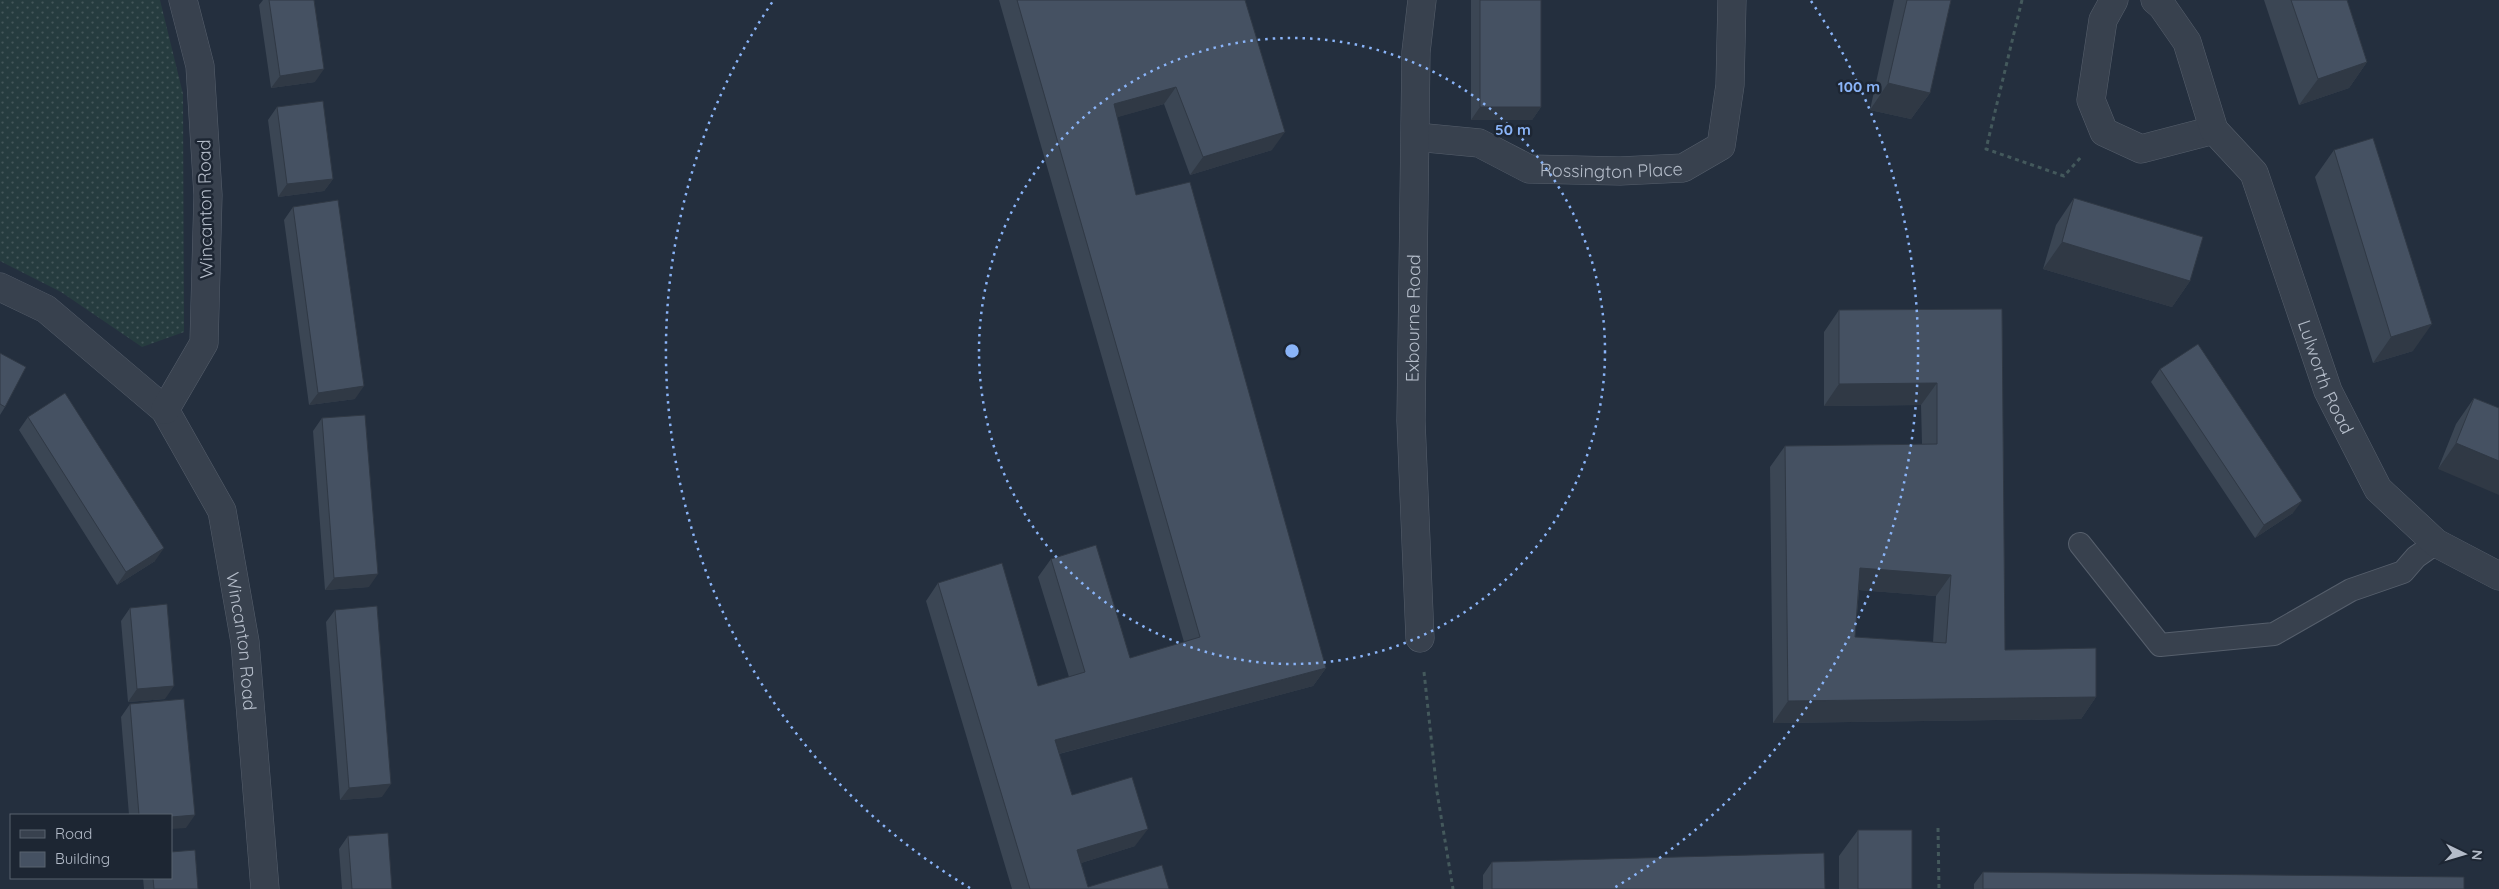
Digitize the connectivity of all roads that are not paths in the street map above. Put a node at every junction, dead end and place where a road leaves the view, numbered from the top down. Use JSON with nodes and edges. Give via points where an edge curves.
{"nodes":[{"id":1,"x":183,"y":0,"type":"edge"},
{"id":2,"x":1422,"y":0,"type":"edge"},
{"id":3,"x":1732,"y":0,"type":"edge"},
{"id":4,"x":2114,"y":0,"type":"edge"},
{"id":5,"x":2155,"y":0,"type":"edge"},
{"id":6,"x":2214,"y":130,"type":"junction"},
{"id":7,"x":1416,"y":137,"type":"junction"},
{"id":8,"x":0,"y":287,"type":"edge"},
{"id":9,"x":165,"y":410,"type":"junction"},
{"id":10,"x":2080,"y":544,"type":"dead end"},
{"id":11,"x":2436,"y":544,"type":"junction"},
{"id":12,"x":2499,"y":576,"type":"edge"},
{"id":13,"x":1420,"y":638,"type":"road end"},
{"id":14,"x":265,"y":889,"type":"edge"}],
"edges":[{"from":1,"to":9,"type":"street","name":"Wincanton Road","via":[[200,66],[208,195],[204,342]]},
{"from":2,"to":7,"type":"street","name":"Exbourne Road","via":[[1416,52]]},
{"from":3,"to":7,"type":"street","name":"Rossington Place","via":[[1730,85],[1721,146],[1683,168],[1620,171],[1529,169],[1479,143]]},
{"from":4,"to":6,"type":"street","via":[[2103,20],[2091,100],[2104,132],[2142,149]]},
{"from":5,"to":6,"type":"street","name":"Lulworth Road","via":[[2187,42]]},
{"from":6,"to":11,"type":"street","name":"Lulworth Road","via":[[2254,173],[2328,391],[2378,489]]},
{"from":7,"to":13,"type":"street","name":"Exbourne Road","via":[[1411,421]]},
{"from":8,"to":9,"type":"street","name":"Wincanton Road","via":[[46,310]]},
{"from":9,"to":14,"type":"street","name":"Wincanton Road","via":[[222,511],[245,642]]},
{"from":10,"to":11,"type":"lane","via":[[2160,645],[2274,634],[2351,590],[2403,572],[2416,557]]},
{"from":11,"to":12,"type":"street","name":"Lulworth Road"}]}
